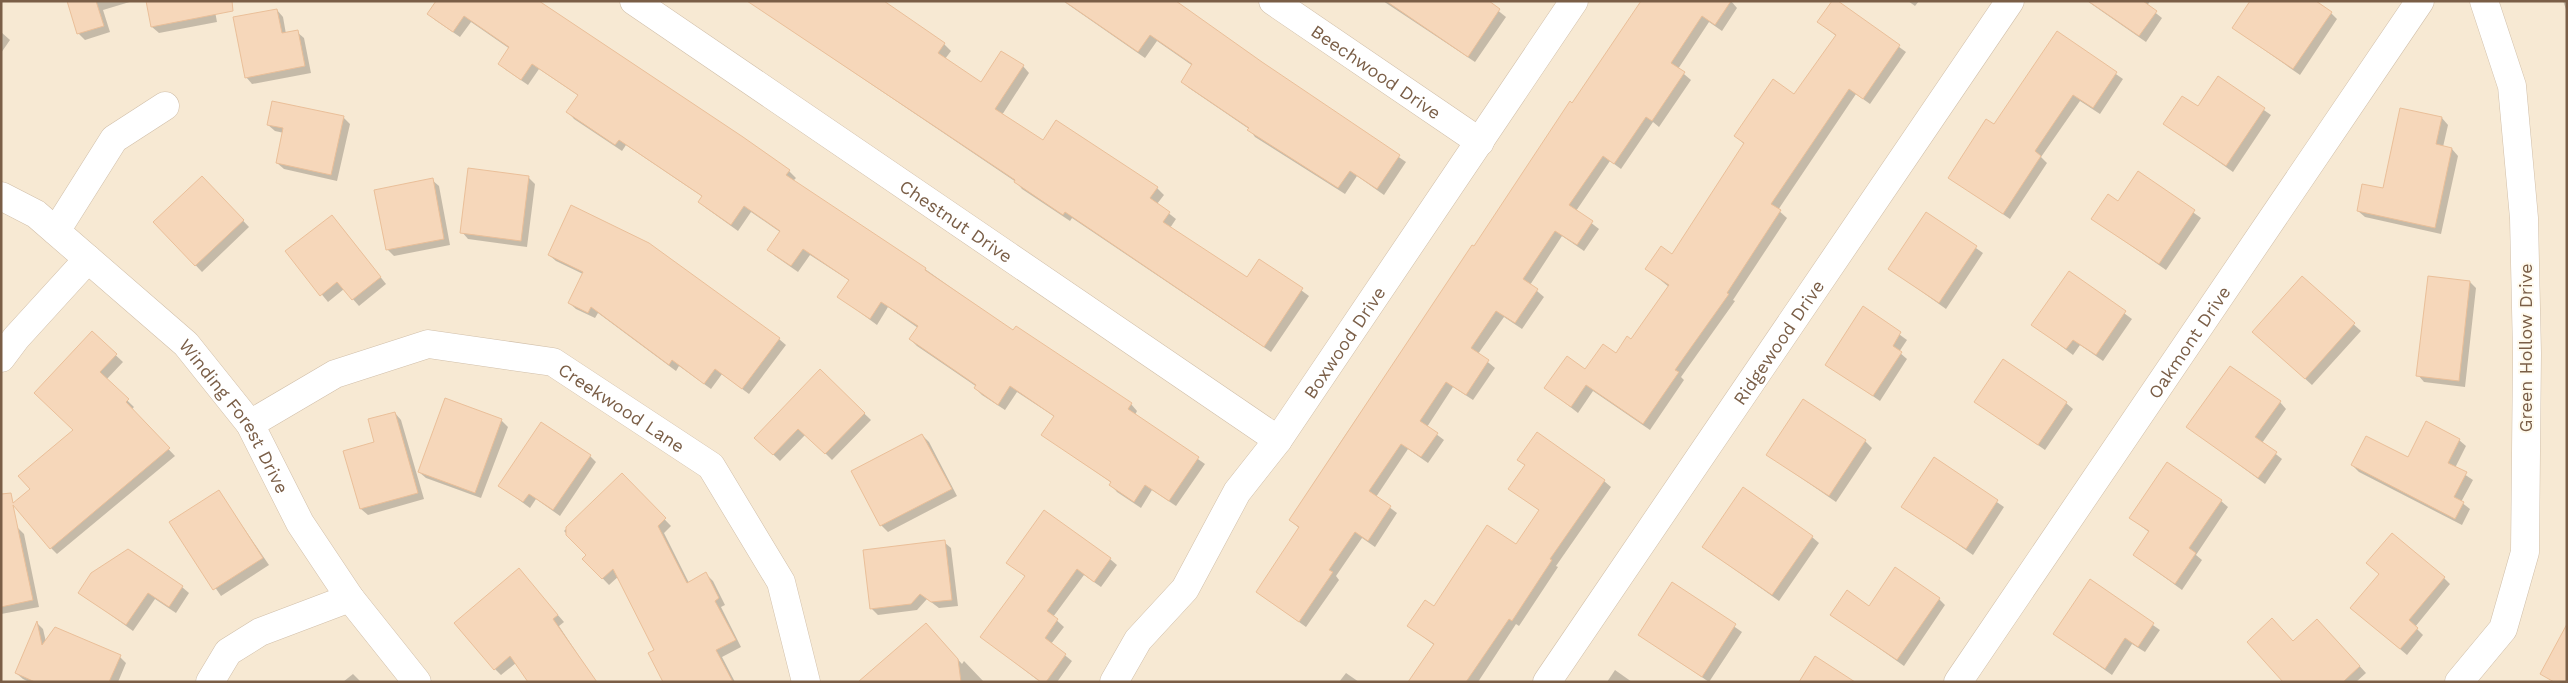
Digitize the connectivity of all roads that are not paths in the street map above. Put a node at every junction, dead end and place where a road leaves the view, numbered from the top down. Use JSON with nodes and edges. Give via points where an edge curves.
{"nodes":[{"id":1,"x":634,"y":1,"type":"edge"},
{"id":2,"x":1273,"y":1,"type":"edge"},
{"id":3,"x":1574,"y":1,"type":"edge"},
{"id":4,"x":2010,"y":1,"type":"edge"},
{"id":5,"x":2420,"y":1,"type":"edge"},
{"id":6,"x":2484,"y":1,"type":"edge"},
{"id":7,"x":165,"y":106,"type":"dead end"},
{"id":8,"x":1480,"y":142,"type":"junction"},
{"id":9,"x":1,"y":196,"type":"edge"},
{"id":10,"x":56,"y":231,"type":"junction"},
{"id":11,"x":88,"y":259,"type":"junction"},
{"id":12,"x":1,"y":358,"type":"edge"},
{"id":13,"x":250,"y":424,"type":"junction"},
{"id":14,"x":1278,"y":440,"type":"junction"},
{"id":15,"x":350,"y":598,"type":"junction"},
{"id":16,"x":210,"y":682,"type":"edge"},
{"id":17,"x":417,"y":682,"type":"edge"},
{"id":18,"x":806,"y":682,"type":"edge"},
{"id":19,"x":1114,"y":682,"type":"edge"},
{"id":20,"x":1548,"y":682,"type":"edge"},
{"id":21,"x":1958,"y":682,"type":"edge"},
{"id":22,"x":2459,"y":682,"type":"edge"}],
"edges":[{"from":1,"to":14,"type":"street","name":"Chestnut Drive"},
{"from":2,"to":8,"type":"street","name":"Beechwood Drive"},
{"from":3,"to":8,"type":"street","name":"Boxwood Drive"},
{"from":4,"to":20,"type":"street","name":"Ridgewood Drive"},
{"from":5,"to":21,"type":"street","name":"Oakmont Drive"},
{"from":6,"to":22,"type":"street","name":"Green Hollow Drive","via":[[2512,86],[2524,218],[2527,353],[2525,552],[2503,628]]},
{"from":7,"to":10,"type":"street","via":[[114,139]]},
{"from":8,"to":14,"type":"street","name":"Boxwood Drive"},
{"from":9,"to":10,"type":"street","name":"Winding Forest Drive","via":[[36,214]]},
{"from":10,"to":11,"type":"street","name":"Winding Forest Drive"},
{"from":11,"to":12,"type":"street"},
{"from":11,"to":13,"type":"street","name":"Winding Forest Drive","via":[[186,344]]},
{"from":13,"to":15,"type":"street","name":"Winding Forest Drive","via":[[300,522]]},
{"from":13,"to":18,"type":"street","name":"Creekwood Lane","via":[[335,374],[428,344],[553,362],[712,466],[781,582]]},
{"from":14,"to":19,"type":"street","name":"Boxwood Drive","via":[[1237,492],[1185,589],[1138,640]]},
{"from":15,"to":16,"type":"street","via":[[260,632],[228,652]]},
{"from":15,"to":17,"type":"street","name":"Winding Forest Drive"}]}
